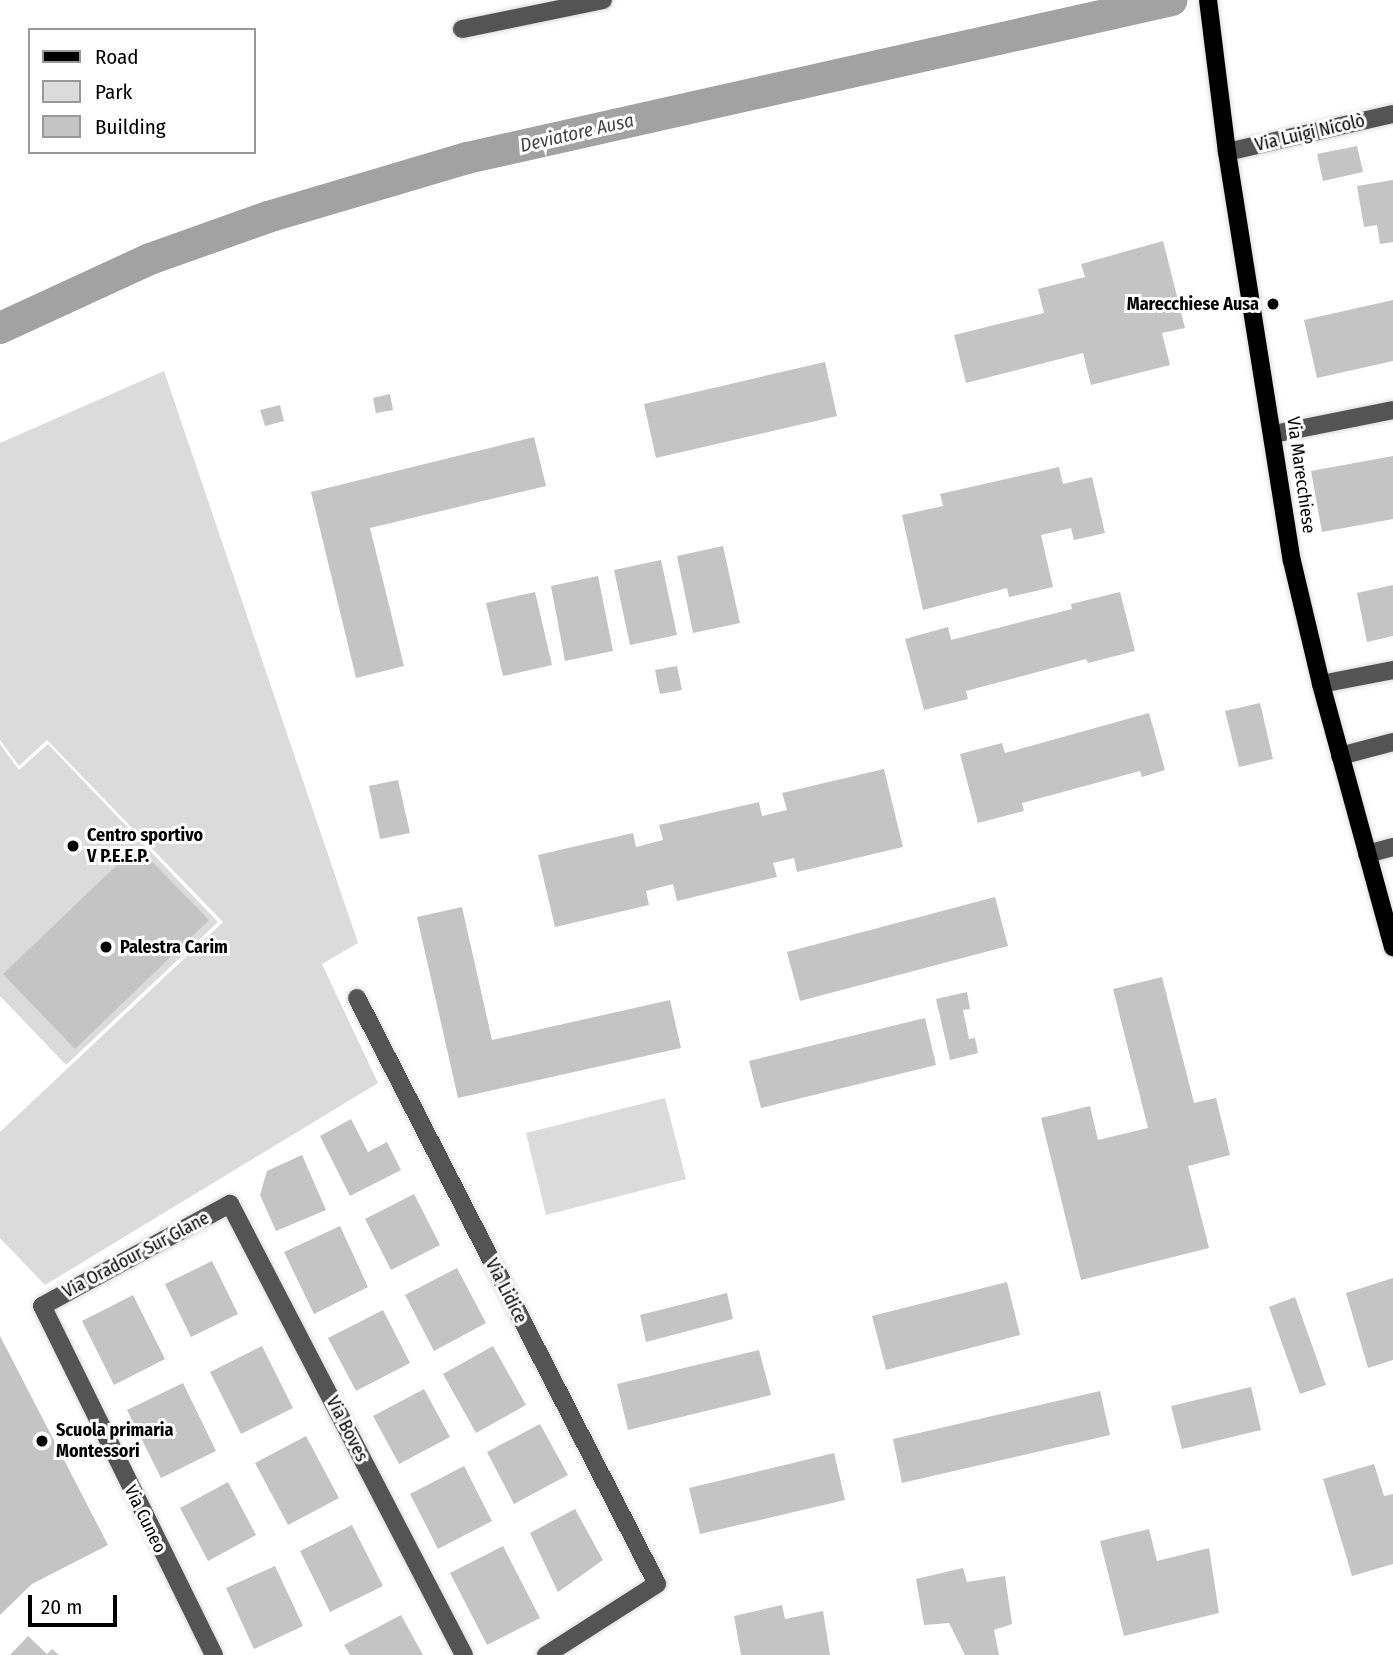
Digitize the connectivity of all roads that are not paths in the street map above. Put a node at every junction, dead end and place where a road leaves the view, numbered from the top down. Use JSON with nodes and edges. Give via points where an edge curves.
{"nodes":[{"id":1,"x":603,"y":0,"type":"edge"},
{"id":2,"x":1208,"y":0,"type":"edge"},
{"id":3,"x":462,"y":29,"type":"dead end"},
{"id":4,"x":1393,"y":114,"type":"edge"},
{"id":5,"x":1227,"y":152,"type":"junction"},
{"id":6,"x":1393,"y":410,"type":"edge"},
{"id":7,"x":1274,"y":435,"type":"junction"},
{"id":8,"x":1393,"y":670,"type":"edge"},
{"id":9,"x":1321,"y":684,"type":"junction"},
{"id":10,"x":1393,"y":742,"type":"edge"},
{"id":11,"x":1340,"y":756,"type":"junction"},
{"id":12,"x":1393,"y":847,"type":"edge"},
{"id":13,"x":1367,"y":854,"type":"junction"},
{"id":14,"x":1389,"y":918,"type":"edge"},
{"id":15,"x":1393,"y":947,"type":"edge"},
{"id":16,"x":357,"y":998,"type":"dead end"},
{"id":17,"x":230,"y":1204,"type":"joint"},
{"id":18,"x":42,"y":1306,"type":"joint"},
{"id":19,"x":214,"y":1655,"type":"edge"},
{"id":20,"x":464,"y":1655,"type":"edge"},
{"id":21,"x":546,"y":1655,"type":"edge"}],
"edges":[{"from":1,"to":3,"type":"street"},
{"from":2,"to":5,"type":"main road","name":"Via Marecchiese"},
{"from":4,"to":5,"type":"street","name":"Via Luigi Nicolò"},
{"from":5,"to":7,"type":"main road","name":"Via Marecchiese"},
{"from":6,"to":7,"type":"street"},
{"from":7,"to":9,"type":"main road","name":"Via Marecchiese","via":[[1292,561]]},
{"from":8,"to":9,"type":"street"},
{"from":9,"to":11,"type":"main road","name":"Via Marecchiese"},
{"from":10,"to":11,"type":"street"},
{"from":11,"to":13,"type":"main road","name":"Via Marecchiese"},
{"from":12,"to":13,"type":"street"},
{"from":13,"to":14,"type":"main road","name":"Via Marecchiese"},
{"from":14,"to":15,"type":"main road","name":"Via Marecchiese"},
{"from":16,"to":21,"type":"street","name":"Via Lidice","via":[[657,1584]]},
{"from":17,"to":18,"type":"street","name":"Via Oradour Sur Glane"},
{"from":17,"to":20,"type":"street","name":"Via Boves"},
{"from":18,"to":19,"type":"street","name":"Via Cuneo"}]}
